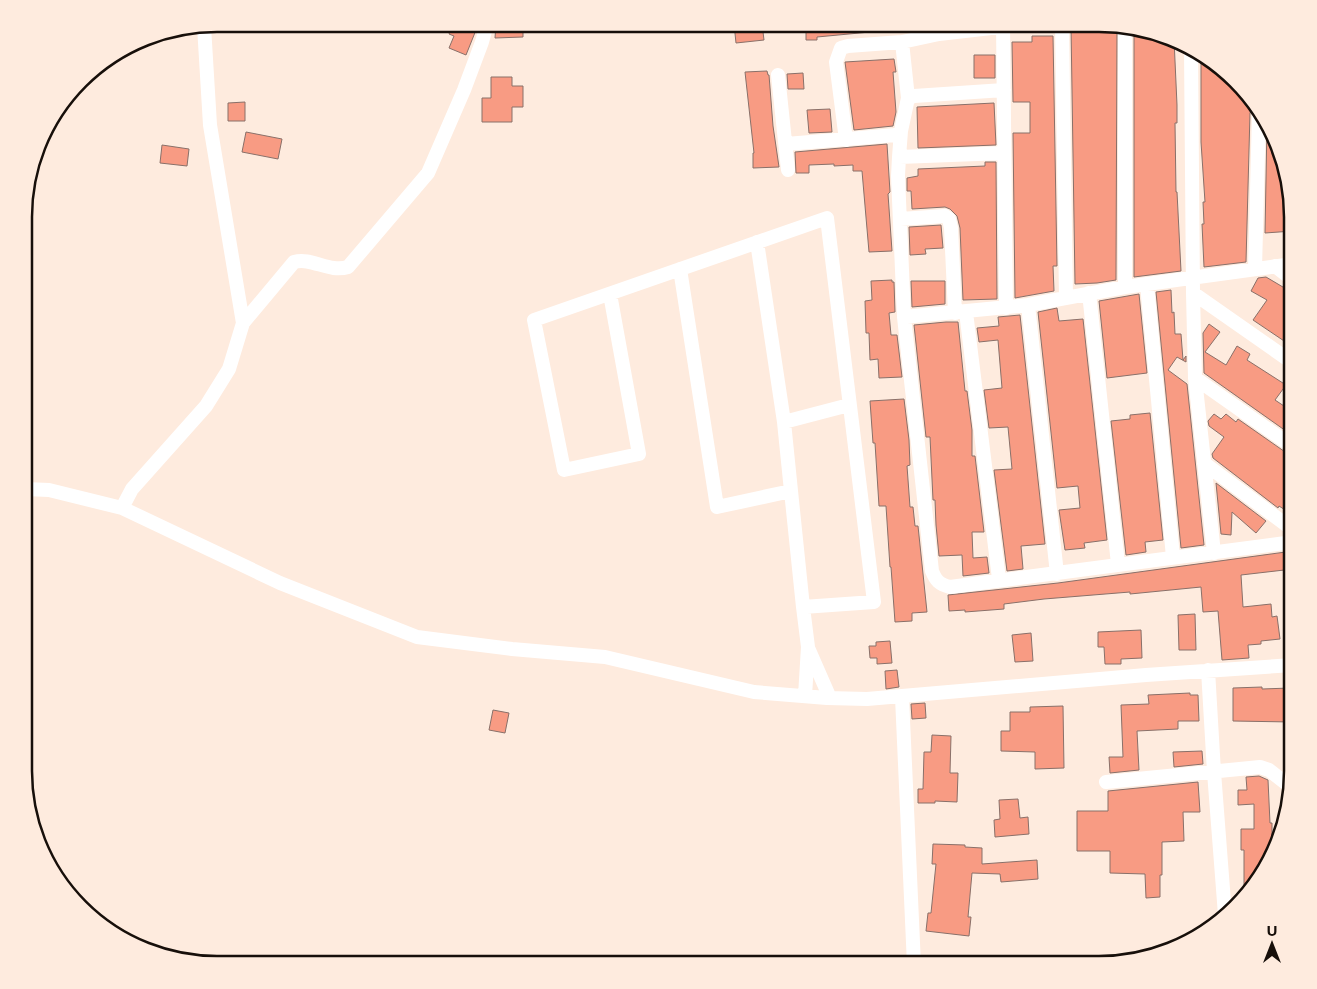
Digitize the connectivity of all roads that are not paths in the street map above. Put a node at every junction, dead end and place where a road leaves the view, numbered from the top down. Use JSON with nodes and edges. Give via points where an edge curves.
{"nodes":[{"id":1,"x":485,"y":32,"type":"edge"},
{"id":2,"x":930,"y":32,"type":"edge"},
{"id":3,"x":1003,"y":32,"type":"edge"},
{"id":4,"x":1062,"y":32,"type":"edge"},
{"id":5,"x":204,"y":33,"type":"edge"},
{"id":6,"x":1125,"y":34,"type":"edge"},
{"id":7,"x":902,"y":42,"type":"junction"},
{"id":8,"x":1191,"y":57,"type":"edge"},
{"id":9,"x":778,"y":75,"type":"dead end"},
{"id":10,"x":1004,"y":90,"type":"junction"},
{"id":11,"x":908,"y":98,"type":"junction"},
{"id":12,"x":1259,"y":123,"type":"edge"},
{"id":13,"x":901,"y":131,"type":"junction"},
{"id":14,"x":846,"y":140,"type":"junction"},
{"id":15,"x":786,"y":144,"type":"junction"},
{"id":16,"x":1004,"y":153,"type":"junction"},
{"id":17,"x":899,"y":157,"type":"junction"},
{"id":18,"x":788,"y":170,"type":"dead end"},
{"id":19,"x":900,"y":219,"type":"junction"},
{"id":20,"x":758,"y":242,"type":"junction"},
{"id":21,"x":1284,"y":265,"type":"edge"},
{"id":22,"x":1275,"y":266,"type":"junction"},
{"id":23,"x":680,"y":269,"type":"junction"},
{"id":24,"x":1255,"y":269,"type":"junction"},
{"id":25,"x":1284,"y":273,"type":"edge"},
{"id":26,"x":1194,"y":278,"type":"junction"},
{"id":27,"x":1147,"y":285,"type":"junction"},
{"id":28,"x":1125,"y":287,"type":"junction"},
{"id":29,"x":1088,"y":293,"type":"junction"},
{"id":30,"x":1193,"y":293,"type":"junction"},
{"id":31,"x":610,"y":294,"type":"junction"},
{"id":32,"x":1066,"y":298,"type":"junction"},
{"id":33,"x":1028,"y":305,"type":"junction"},
{"id":34,"x":1006,"y":308,"type":"junction"},
{"id":35,"x":960,"y":313,"type":"junction"},
{"id":36,"x":904,"y":317,"type":"junction"},
{"id":37,"x":243,"y":323,"type":"junction"},
{"id":38,"x":1284,"y":358,"type":"edge"},
{"id":39,"x":1195,"y":378,"type":"junction"},
{"id":40,"x":849,"y":405,"type":"junction"},
{"id":41,"x":784,"y":422,"type":"junction"},
{"id":42,"x":1284,"y":441,"type":"edge"},
{"id":43,"x":1204,"y":463,"type":"junction"},
{"id":44,"x":32,"y":489,"type":"edge"},
{"id":45,"x":791,"y":491,"type":"junction"},
{"id":46,"x":122,"y":508,"type":"junction"},
{"id":47,"x":1284,"y":523,"type":"edge"},
{"id":48,"x":1284,"y":543,"type":"edge"},
{"id":49,"x":1214,"y":554,"type":"junction"},
{"id":50,"x":1173,"y":558,"type":"junction"},
{"id":51,"x":1118,"y":564,"type":"junction"},
{"id":52,"x":1057,"y":574,"type":"junction"},
{"id":53,"x":999,"y":579,"type":"junction"},
{"id":54,"x":803,"y":607,"type":"junction"},
{"id":55,"x":808,"y":646,"type":"junction"},
{"id":56,"x":1284,"y":665,"type":"edge"},
{"id":57,"x":1208,"y":670,"type":"junction"},
{"id":58,"x":805,"y":696,"type":"junction"},
{"id":59,"x":902,"y":697,"type":"junction"},
{"id":60,"x":830,"y":698,"type":"junction"},
{"id":61,"x":1214,"y":772,"type":"junction"},
{"id":62,"x":1106,"y":782,"type":"dead end"},
{"id":63,"x":1284,"y":782,"type":"edge"},
{"id":64,"x":1224,"y":909,"type":"edge"},
{"id":65,"x":914,"y":956,"type":"edge"}],
"edges":[{"from":1,"to":37,"type":"street","via":[[428,174],[348,267],[331,269],[302,260],[294,262]]},
{"from":2,"to":7,"type":"street"},
{"from":3,"to":10,"type":"street"},
{"from":4,"to":32,"type":"street"},
{"from":5,"to":37,"type":"street","via":[[210,125]]},
{"from":6,"to":28,"type":"street"},
{"from":7,"to":11,"type":"street"},
{"from":7,"to":14,"type":"street","via":[[841,48],[836,62]]},
{"from":8,"to":26,"type":"street"},
{"from":9,"to":15,"type":"street"},
{"from":10,"to":11,"type":"street"},
{"from":10,"to":16,"type":"street"},
{"from":11,"to":13,"type":"street"},
{"from":12,"to":24,"type":"street"},
{"from":13,"to":14,"type":"street","via":[[896,135]]},
{"from":13,"to":17,"type":"street"},
{"from":14,"to":15,"type":"street"},
{"from":15,"to":18,"type":"street"},
{"from":16,"to":17,"type":"street"},
{"from":16,"to":34,"type":"street"},
{"from":17,"to":19,"type":"street"},
{"from":19,"to":35,"type":"street","via":[[945,216],[949,219]]},
{"from":19,"to":36,"type":"street"},
{"from":20,"to":23,"type":"street"},
{"from":20,"to":40,"type":"street","via":[[827,218]]},
{"from":20,"to":41,"type":"street"},
{"from":21,"to":22,"type":"street"},
{"from":22,"to":24,"type":"street"},
{"from":22,"to":25,"type":"street"},
{"from":23,"to":31,"type":"street"},
{"from":23,"to":45,"type":"street","via":[[717,507]]},
{"from":24,"to":26,"type":"street"},
{"from":26,"to":27,"type":"street"},
{"from":26,"to":30,"type":"street"},
{"from":27,"to":28,"type":"street"},
{"from":27,"to":50,"type":"street"},
{"from":28,"to":29,"type":"street"},
{"from":29,"to":32,"type":"street"},
{"from":29,"to":51,"type":"street"},
{"from":30,"to":38,"type":"street"},
{"from":30,"to":39,"type":"street"},
{"from":31,"to":31,"type":"street","via":[[534,320],[564,470],[639,454]]},
{"from":32,"to":33,"type":"street"},
{"from":33,"to":34,"type":"street"},
{"from":33,"to":52,"type":"street"},
{"from":34,"to":35,"type":"street"},
{"from":35,"to":36,"type":"street"},
{"from":35,"to":53,"type":"street"},
{"from":36,"to":53,"type":"street","via":[[932,570],[940,584],[950,587]]},
{"from":37,"to":46,"type":"street","via":[[229,369],[206,406],[132,489]]},
{"from":39,"to":42,"type":"street"},
{"from":39,"to":43,"type":"street"},
{"from":40,"to":41,"type":"street"},
{"from":40,"to":54,"type":"street","via":[[874,602]]},
{"from":41,"to":45,"type":"street"},
{"from":43,"to":47,"type":"street"},
{"from":43,"to":49,"type":"street"},
{"from":44,"to":46,"type":"street","via":[[49,490]]},
{"from":45,"to":54,"type":"street"},
{"from":46,"to":58,"type":"street","via":[[280,583],[418,637],[605,657],[754,692]]},
{"from":48,"to":49,"type":"street"},
{"from":49,"to":50,"type":"street"},
{"from":50,"to":51,"type":"street"},
{"from":51,"to":52,"type":"street"},
{"from":52,"to":53,"type":"street"},
{"from":54,"to":55,"type":"street"},
{"from":55,"to":58,"type":"street"},
{"from":55,"to":60,"type":"street"},
{"from":56,"to":57,"type":"street"},
{"from":57,"to":59,"type":"street"},
{"from":57,"to":61,"type":"street"},
{"from":58,"to":60,"type":"street"},
{"from":59,"to":60,"type":"street"},
{"from":59,"to":65,"type":"street"},
{"from":61,"to":62,"type":"street"},
{"from":61,"to":63,"type":"street","via":[[1260,767]]},
{"from":61,"to":64,"type":"street"}]}
